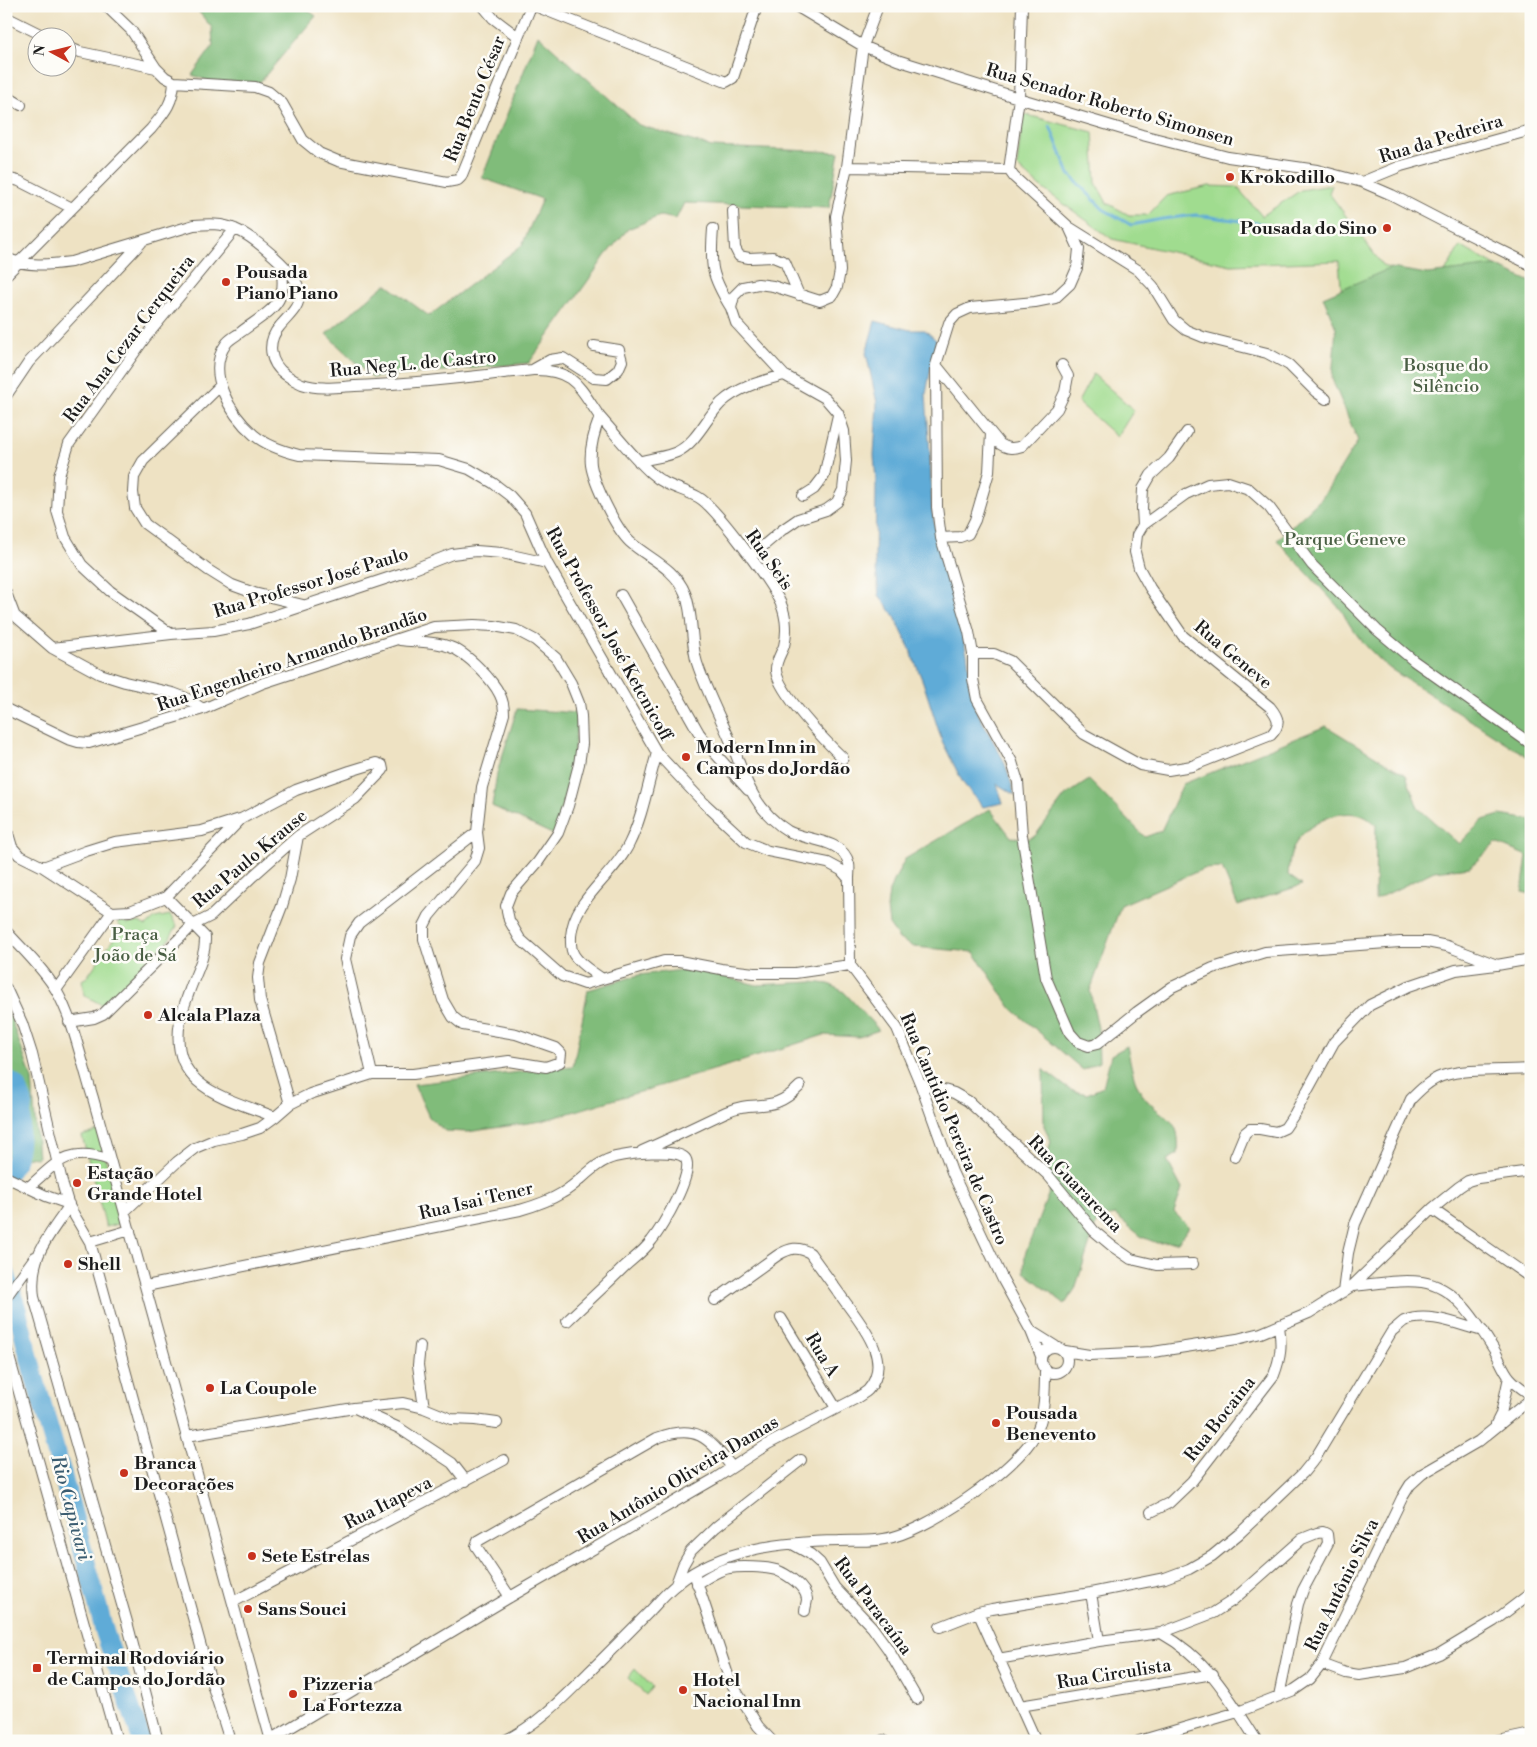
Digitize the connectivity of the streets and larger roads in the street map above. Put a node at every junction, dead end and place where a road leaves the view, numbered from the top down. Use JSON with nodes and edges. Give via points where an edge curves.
{"nodes":[{"id":1,"x":106,"y":6,"type":"edge"},
{"id":2,"x":483,"y":6,"type":"edge"},
{"id":3,"x":531,"y":6,"type":"edge"},
{"id":4,"x":535,"y":6,"type":"edge"},
{"id":5,"x":757,"y":6,"type":"edge"},
{"id":6,"x":796,"y":6,"type":"edge"},
{"id":7,"x":878,"y":6,"type":"edge"},
{"id":8,"x":1022,"y":6,"type":"edge"},
{"id":9,"x":6,"y":17,"type":"edge"},
{"id":10,"x":28,"y":28,"type":"edge"},
{"id":11,"x":518,"y":37,"type":"junction"},
{"id":12,"x":863,"y":46,"type":"junction"},
{"id":13,"x":78,"y":51,"type":"edge"},
{"id":14,"x":156,"y":68,"type":"junction"},
{"id":15,"x":174,"y":82,"type":"junction"},
{"id":16,"x":6,"y":96,"type":"edge"},
{"id":17,"x":1019,"y":98,"type":"junction"},
{"id":18,"x":21,"y":105,"type":"dead end"},
{"id":19,"x":1531,"y":130,"type":"edge"},
{"id":20,"x":847,"y":167,"type":"junction"},
{"id":21,"x":1009,"y":170,"type":"junction"},
{"id":22,"x":6,"y":178,"type":"edge"},
{"id":23,"x":1362,"y":182,"type":"junction"},
{"id":24,"x":72,"y":208,"type":"junction"},
{"id":25,"x":733,"y":211,"type":"dead end"},
{"id":26,"x":1069,"y":227,"type":"junction"},
{"id":27,"x":235,"y":228,"type":"junction"},
{"id":28,"x":714,"y":229,"type":"dead end"},
{"id":29,"x":142,"y":242,"type":"junction"},
{"id":30,"x":6,"y":258,"type":"edge"},
{"id":31,"x":18,"y":263,"type":"junction"},
{"id":32,"x":281,"y":263,"type":"junction"},
{"id":33,"x":1531,"y":265,"type":"edge"},
{"id":34,"x":6,"y":275,"type":"edge"},
{"id":35,"x":799,"y":295,"type":"junction"},
{"id":36,"x":731,"y":308,"type":"junction"},
{"id":37,"x":594,"y":346,"type":"dead end"},
{"id":38,"x":936,"y":365,"type":"junction"},
{"id":39,"x":1062,"y":365,"type":"dead end"},
{"id":40,"x":533,"y":370,"type":"junction"},
{"id":41,"x":784,"y":376,"type":"junction"},
{"id":42,"x":576,"y":382,"type":"joint"},
{"id":43,"x":221,"y":385,"type":"junction"},
{"id":44,"x":6,"y":396,"type":"edge"},
{"id":45,"x":1326,"y":400,"type":"dead end"},
{"id":46,"x":838,"y":413,"type":"junction"},
{"id":47,"x":600,"y":417,"type":"junction"},
{"id":48,"x":1187,"y":432,"type":"dead end"},
{"id":49,"x":991,"y":433,"type":"junction"},
{"id":50,"x":639,"y":462,"type":"junction"},
{"id":51,"x":803,"y":496,"type":"dead end"},
{"id":52,"x":1143,"y":524,"type":"junction"},
{"id":53,"x":941,"y":538,"type":"junction"},
{"id":54,"x":750,"y":558,"type":"junction"},
{"id":55,"x":547,"y":563,"type":"junction"},
{"id":56,"x":6,"y":593,"type":"edge"},
{"id":57,"x":621,"y":595,"type":"dead end"},
{"id":58,"x":304,"y":605,"type":"junction"},
{"id":59,"x":10,"y":612,"type":"edge"},
{"id":60,"x":171,"y":634,"type":"junction"},
{"id":61,"x":394,"y":640,"type":"junction"},
{"id":62,"x":52,"y":648,"type":"junction"},
{"id":63,"x":973,"y":654,"type":"junction"},
{"id":64,"x":6,"y":709,"type":"edge"},
{"id":65,"x":203,"y":709,"type":"junction"},
{"id":66,"x":1531,"y":744,"type":"edge"},
{"id":67,"x":657,"y":753,"type":"junction"},
{"id":68,"x":843,"y":758,"type":"dead end"},
{"id":69,"x":754,"y":796,"type":"junction"},
{"id":70,"x":241,"y":819,"type":"junction"},
{"id":71,"x":6,"y":827,"type":"edge"},
{"id":72,"x":477,"y":832,"type":"junction"},
{"id":73,"x":298,"y":836,"type":"junction"},
{"id":74,"x":43,"y":868,"type":"junction"},
{"id":75,"x":849,"y":879,"type":"junction"},
{"id":76,"x":166,"y":897,"type":"junction"},
{"id":77,"x":112,"y":912,"type":"junction"},
{"id":78,"x":193,"y":926,"type":"junction"},
{"id":79,"x":6,"y":931,"type":"edge"},
{"id":80,"x":1531,"y":959,"type":"edge"},
{"id":81,"x":850,"y":964,"type":"junction"},
{"id":82,"x":1497,"y":964,"type":"junction"},
{"id":83,"x":602,"y":979,"type":"junction"},
{"id":84,"x":6,"y":988,"type":"edge"},
{"id":85,"x":56,"y":990,"type":"junction"},
{"id":86,"x":69,"y":1022,"type":"junction"},
{"id":87,"x":1531,"y":1069,"type":"edge"},
{"id":88,"x":372,"y":1074,"type":"junction"},
{"id":89,"x":920,"y":1082,"type":"junction"},
{"id":90,"x":800,"y":1086,"type":"dead end"},
{"id":91,"x":290,"y":1104,"type":"junction"},
{"id":92,"x":275,"y":1117,"type":"junction"},
{"id":93,"x":636,"y":1154,"type":"junction"},
{"id":94,"x":1235,"y":1157,"type":"dead end"},
{"id":95,"x":110,"y":1160,"type":"junction"},
{"id":96,"x":58,"y":1161,"type":"junction"},
{"id":97,"x":1531,"y":1171,"type":"edge"},
{"id":98,"x":10,"y":1179,"type":"edge"},
{"id":99,"x":29,"y":1187,"type":"junction"},
{"id":100,"x":69,"y":1205,"type":"junction"},
{"id":101,"x":1432,"y":1209,"type":"junction"},
{"id":102,"x":125,"y":1211,"type":"junction"},
{"id":103,"x":130,"y":1230,"type":"junction"},
{"id":104,"x":90,"y":1242,"type":"junction"},
{"id":105,"x":38,"y":1252,"type":"junction"},
{"id":106,"x":1193,"y":1264,"type":"dead end"},
{"id":107,"x":1531,"y":1278,"type":"edge"},
{"id":108,"x":146,"y":1286,"type":"junction"},
{"id":109,"x":1352,"y":1286,"type":"junction"},
{"id":110,"x":1343,"y":1292,"type":"junction"},
{"id":111,"x":6,"y":1297,"type":"edge"},
{"id":112,"x":715,"y":1300,"type":"dead end"},
{"id":113,"x":780,"y":1318,"type":"dead end"},
{"id":114,"x":567,"y":1321,"type":"dead end"},
{"id":115,"x":1280,"y":1326,"type":"junction"},
{"id":116,"x":1031,"y":1331,"type":"junction"},
{"id":117,"x":1482,"y":1331,"type":"junction"},
{"id":118,"x":6,"y":1346,"type":"edge"},
{"id":119,"x":420,"y":1346,"type":"dead end"},
{"id":120,"x":1054,"y":1346,"type":"junction"},
{"id":121,"x":1065,"y":1352,"type":"junction"},
{"id":122,"x":1089,"y":1355,"type":"junction"},
{"id":123,"x":1041,"y":1356,"type":"junction"},
{"id":124,"x":1067,"y":1364,"type":"junction"},
{"id":125,"x":1045,"y":1370,"type":"junction"},
{"id":126,"x":1059,"y":1372,"type":"junction"},
{"id":127,"x":1509,"y":1377,"type":"junction"},
{"id":128,"x":1045,"y":1399,"type":"junction"},
{"id":129,"x":1529,"y":1402,"type":"edge"},
{"id":130,"x":354,"y":1408,"type":"junction"},
{"id":131,"x":424,"y":1408,"type":"junction"},
{"id":132,"x":836,"y":1408,"type":"junction"},
{"id":133,"x":496,"y":1423,"type":"dead end"},
{"id":134,"x":1494,"y":1427,"type":"junction"},
{"id":135,"x":187,"y":1436,"type":"junction"},
{"id":136,"x":504,"y":1460,"type":"dead end"},
{"id":137,"x":801,"y":1460,"type":"dead end"},
{"id":138,"x":732,"y":1468,"type":"junction"},
{"id":139,"x":466,"y":1481,"type":"junction"},
{"id":140,"x":1151,"y":1512,"type":"dead end"},
{"id":141,"x":791,"y":1543,"type":"junction"},
{"id":142,"x":694,"y":1573,"type":"junction"},
{"id":143,"x":676,"y":1584,"type":"junction"},
{"id":144,"x":697,"y":1584,"type":"junction"},
{"id":145,"x":1090,"y":1593,"type":"junction"},
{"id":146,"x":1531,"y":1593,"type":"edge"},
{"id":147,"x":510,"y":1597,"type":"junction"},
{"id":148,"x":233,"y":1602,"type":"junction"},
{"id":149,"x":805,"y":1611,"type":"dead end"},
{"id":150,"x":978,"y":1612,"type":"junction"},
{"id":151,"x":940,"y":1626,"type":"dead end"},
{"id":152,"x":1160,"y":1633,"type":"junction"},
{"id":153,"x":1100,"y":1641,"type":"junction"},
{"id":154,"x":998,"y":1659,"type":"junction"},
{"id":155,"x":1322,"y":1664,"type":"junction"},
{"id":156,"x":1213,"y":1674,"type":"junction"},
{"id":157,"x":1279,"y":1696,"type":"junction"},
{"id":158,"x":917,"y":1699,"type":"dead end"},
{"id":159,"x":1020,"y":1706,"type":"junction"},
{"id":160,"x":1238,"y":1712,"type":"junction"},
{"id":161,"x":1531,"y":1734,"type":"edge"},
{"id":162,"x":271,"y":1740,"type":"edge"},
{"id":163,"x":117,"y":1741,"type":"edge"},
{"id":164,"x":158,"y":1741,"type":"edge"},
{"id":165,"x":230,"y":1741,"type":"edge"},
{"id":166,"x":504,"y":1741,"type":"edge"},
{"id":167,"x":772,"y":1741,"type":"edge"},
{"id":168,"x":1036,"y":1741,"type":"edge"},
{"id":169,"x":1138,"y":1741,"type":"edge"},
{"id":170,"x":1257,"y":1741,"type":"edge"},
{"id":171,"x":1499,"y":1741,"type":"edge"}],
"edges":[{"from":1,"to":14,"type":"street","via":[[131,30]]},
{"from":2,"to":11,"type":"street"},
{"from":3,"to":11,"type":"street","name":"Rua Bento César"},
{"from":4,"to":5,"type":"street","via":[[722,81],[733,78]]},
{"from":6,"to":12,"type":"street","name":"Rua Senador Roberto Simonsen"},
{"from":7,"to":12,"type":"street"},
{"from":8,"to":17,"type":"street"},
{"from":9,"to":10,"type":"street"},
{"from":11,"to":15,"type":"street","name":"Rua Bento César","via":[[461,177],[447,182],[338,161],[319,153],[303,140],[282,103],[269,92],[255,88]]},
{"from":12,"to":17,"type":"street","name":"Rua Senador Roberto Simonsen","via":[[897,60]]},
{"from":12,"to":20,"type":"street"},
{"from":13,"to":14,"type":"street"},
{"from":14,"to":15,"type":"street"},
{"from":15,"to":24,"type":"street","via":[[170,106]]},
{"from":16,"to":18,"type":"street"},
{"from":17,"to":21,"type":"street"},
{"from":17,"to":23,"type":"street","name":"Rua Senador Roberto Simonsen","via":[[1228,157],[1317,170]]},
{"from":19,"to":23,"type":"street","name":"Rua da Pedreira","via":[[1401,166]]},
{"from":20,"to":21,"type":"street"},
{"from":20,"to":35,"type":"street","via":[[836,216],[840,271],[837,287],[832,296],[820,301]]},
{"from":21,"to":26,"type":"street"},
{"from":22,"to":24,"type":"street","via":[[19,181]]},
{"from":23,"to":33,"type":"street","name":"Rua Senador Roberto Simonsen"},
{"from":24,"to":31,"type":"street"},
{"from":25,"to":35,"type":"street","via":[[735,248],[739,256],[773,257],[785,262]]},
{"from":26,"to":38,"type":"street","via":[[1079,249],[1077,268],[1070,284],[1055,298],[970,308],[957,314],[949,323]]},
{"from":26,"to":45,"type":"street","via":[[1138,270],[1153,286],[1174,320],[1186,330],[1267,353],[1289,365]]},
{"from":27,"to":29,"type":"street","via":[[194,225]]},
{"from":27,"to":32,"type":"street","name":"Rua Neg L. de Castro"},
{"from":27,"to":60,"type":"street","name":"Rua Ana Cezar Cerqueira","via":[[145,338],[69,444],[59,476],[57,511],[65,537],[82,565],[110,591]]},
{"from":28,"to":36,"type":"street","via":[[712,271]]},
{"from":29,"to":31,"type":"street","via":[[71,262],[50,265]]},
{"from":29,"to":44,"type":"street","via":[[29,362]]},
{"from":30,"to":31,"type":"street"},
{"from":31,"to":34,"type":"street"},
{"from":32,"to":40,"type":"street","name":"Rua Neg L. de Castro","via":[[300,290],[291,315],[272,338],[270,352],[273,363],[285,375],[302,384],[324,387],[375,385]]},
{"from":32,"to":43,"type":"street","via":[[283,280],[280,296],[272,308],[226,343],[220,355]]},
{"from":35,"to":36,"type":"street","via":[[758,284],[743,287],[734,296]]},
{"from":36,"to":41,"type":"street","via":[[736,323]]},
{"from":37,"to":40,"type":"street","via":[[619,350],[622,361],[618,370],[607,379],[594,378],[563,358],[550,360]]},
{"from":38,"to":49,"type":"street"},
{"from":38,"to":53,"type":"street","via":[[937,507]]},
{"from":39,"to":49,"type":"street","via":[[1068,376],[1057,410],[1027,442],[1014,449],[1006,448]]},
{"from":40,"to":42,"type":"street","name":"Rua Neg L. de Castro","via":[[564,374]]},
{"from":41,"to":46,"type":"street","via":[[825,398]]},
{"from":41,"to":50,"type":"street","via":[[756,383],[735,393],[721,403],[677,452]]},
{"from":42,"to":47,"type":"street","name":"Rua Seis"},
{"from":43,"to":55,"type":"street","name":"Rua Professor José Ketcnicoff","via":[[234,413],[255,436],[280,450],[299,455],[439,460],[469,469],[510,496],[525,513]]},
{"from":43,"to":58,"type":"street","via":[[143,461],[134,477],[135,508],[145,524],[232,585]]},
{"from":46,"to":51,"type":"street","via":[[824,476]]},
{"from":46,"to":54,"type":"street","via":[[844,431],[846,462],[843,490],[837,502],[782,530]]},
{"from":47,"to":50,"type":"street","name":"Rua Seis"},
{"from":47,"to":69,"type":"street","via":[[591,451],[594,478],[619,528],[630,542],[664,566],[684,591],[689,604],[697,662]]},
{"from":48,"to":52,"type":"street","via":[[1169,458],[1151,474],[1143,489]]},
{"from":49,"to":53,"type":"street","via":[[988,472],[975,520],[968,534],[960,538]]},
{"from":50,"to":54,"type":"street","name":"Rua Seis","via":[[665,484],[699,498],[713,510]]},
{"from":52,"to":63,"type":"street","name":"Rua Geneve","via":[[1137,535],[1135,552],[1150,588],[1183,636],[1270,707],[1279,722],[1271,735],[1192,766],[1168,770],[1140,764],[1084,734],[1010,661],[994,654]]},
{"from":52,"to":66,"type":"street","via":[[1186,494],[1208,484],[1228,482],[1249,490],[1269,507],[1312,565],[1377,630],[1414,661]]},
{"from":53,"to":63,"type":"street"},
{"from":54,"to":68,"type":"street","name":"Rua Seis","via":[[778,599],[785,617],[784,645],[776,671],[779,680],[795,705]]},
{"from":55,"to":58,"type":"street","name":"Rua Professor José Paulo","via":[[502,553],[476,551],[452,554]]},
{"from":55,"to":67,"type":"street","name":"Rua Professor José Ketcnicoff"},
{"from":56,"to":59,"type":"street"},
{"from":57,"to":69,"type":"street","via":[[699,733]]},
{"from":58,"to":60,"type":"street","name":"Rua Professor José Paulo","via":[[249,624]]},
{"from":59,"to":62,"type":"street"},
{"from":60,"to":62,"type":"street","name":"Rua Professor José Paulo"},
{"from":61,"to":65,"type":"street","name":"Rua Engenheiro Armando Brandão","via":[[263,683]]},
{"from":61,"to":72,"type":"street","via":[[451,647],[484,674],[500,694],[504,714],[482,787]]},
{"from":61,"to":83,"type":"street","name":"Rua Engenheiro Armando Brandão","via":[[434,627],[474,625],[516,630],[535,640],[556,658],[572,683],[579,703],[582,744],[568,806],[558,833],[511,893],[506,906],[508,920],[520,940],[562,976],[585,984]]},
{"from":62,"to":65,"type":"street","via":[[100,674],[173,693]]},
{"from":63,"to":82,"type":"street","via":[[977,699],[1012,762],[1018,782],[1022,835],[1046,978],[1070,1032],[1078,1042],[1089,1046],[1096,1044],[1172,987],[1213,968],[1265,952],[1427,942]]},
{"from":64,"to":65,"type":"street","name":"Rua Engenheiro Armando Brandão","via":[[68,739],[89,743]]},
{"from":67,"to":75,"type":"street","name":"Rua Professor José Ketcnicoff","via":[[746,842],[768,851],[828,863]]},
{"from":67,"to":83,"type":"street","via":[[628,846],[582,905],[572,924],[573,954]]},
{"from":69,"to":75,"type":"street","via":[[771,818],[787,831],[827,843],[845,855],[849,863]]},
{"from":70,"to":73,"type":"street","name":"Rua Paulo Krause","via":[[296,790],[376,763],[382,765],[382,770],[355,799]]},
{"from":70,"to":74,"type":"street","via":[[202,831],[115,842]]},
{"from":70,"to":76,"type":"street","name":"Rua Paulo Krause"},
{"from":71,"to":74,"type":"street","via":[[12,847],[19,855]]},
{"from":72,"to":88,"type":"street","via":[[359,923],[350,936],[346,958]]},
{"from":72,"to":88,"type":"street","via":[[478,856],[424,926],[424,938],[443,1000],[453,1017],[463,1025],[516,1034],[556,1048],[561,1053],[560,1062],[546,1067],[509,1061],[413,1074]]},
{"from":73,"to":78,"type":"street","name":"Rua Paulo Krause","via":[[211,916]]},
{"from":73,"to":91,"type":"street","via":[[290,880],[260,963],[258,978],[260,1000]]},
{"from":74,"to":77,"type":"street"},
{"from":75,"to":81,"type":"street"},
{"from":76,"to":77,"type":"street","via":[[130,911]]},
{"from":76,"to":78,"type":"street"},
{"from":77,"to":85,"type":"street"},
{"from":78,"to":86,"type":"street","name":"Rua Paulo Krause","via":[[103,1014]]},
{"from":78,"to":92,"type":"street","via":[[205,938],[205,946],[180,1021],[178,1043],[183,1065],[197,1083],[215,1094]]},
{"from":79,"to":85,"type":"street"},
{"from":80,"to":82,"type":"street"},
{"from":81,"to":83,"type":"street","name":"Rua Engenheiro Armando Brandão","via":[[795,973],[754,973],[664,961]]},
{"from":81,"to":89,"type":"street","name":"Rua Cantidio Pereira de Castro","via":[[897,1028]]},
{"from":82,"to":94,"type":"street","via":[[1456,970],[1409,986],[1370,1005],[1334,1042],[1285,1128],[1276,1132],[1250,1129]]},
{"from":84,"to":96,"type":"street","via":[[32,1054]]},
{"from":85,"to":86,"type":"street"},
{"from":86,"to":95,"type":"street"},
{"from":87,"to":110,"type":"street","via":[[1441,1077],[1423,1087],[1411,1099],[1355,1224]]},
{"from":88,"to":91,"type":"street","via":[[310,1094]]},
{"from":89,"to":106,"type":"street","name":"Rua Guararema","via":[[968,1101],[1048,1175],[1094,1231],[1132,1260],[1156,1265]]},
{"from":89,"to":116,"type":"street","name":"Rua Cantidio Pereira de Castro","via":[[952,1172]]},
{"from":90,"to":93,"type":"street","via":[[777,1103],[735,1108]]},
{"from":91,"to":92,"type":"street"},
{"from":92,"to":102,"type":"street","via":[[260,1128],[195,1148]]},
{"from":93,"to":108,"type":"street","name":"Rua Isai Tener","via":[[612,1158],[595,1167],[563,1193],[539,1205]]},
{"from":93,"to":114,"type":"street","name":"Rua Isai Tener","via":[[681,1156],[688,1162],[685,1179],[652,1240]]},
{"from":95,"to":96,"type":"street","via":[[82,1154]]},
{"from":95,"to":102,"type":"street"},
{"from":96,"to":99,"type":"street"},
{"from":96,"to":100,"type":"street"},
{"from":97,"to":101,"type":"street","via":[[1468,1181]]},
{"from":98,"to":99,"type":"street"},
{"from":99,"to":100,"type":"street"},
{"from":100,"to":104,"type":"street"},
{"from":100,"to":105,"type":"street"},
{"from":101,"to":107,"type":"street"},
{"from":101,"to":109,"type":"street"},
{"from":102,"to":103,"type":"street"},
{"from":103,"to":104,"type":"street"},
{"from":103,"to":108,"type":"street"},
{"from":104,"to":165,"type":"street","via":[[206,1665]]},
{"from":105,"to":111,"type":"street"},
{"from":105,"to":164,"type":"street","via":[[32,1281],[34,1297]]},
{"from":108,"to":135,"type":"street"},
{"from":109,"to":110,"type":"street"},
{"from":109,"to":117,"type":"street","via":[[1406,1282],[1436,1286],[1448,1292],[1466,1309]]},
{"from":110,"to":115,"type":"street"},
{"from":112,"to":132,"type":"street","name":"Rua Antônio Oliveira Damas","via":[[788,1249],[801,1248],[810,1253],[867,1332],[876,1352],[877,1365],[868,1390]]},
{"from":113,"to":132,"type":"street","name":"Rua A"},
{"from":115,"to":122,"type":"street","via":[[1237,1340],[1153,1352]]},
{"from":115,"to":140,"type":"street","name":"Rua Bocaina","via":[[1282,1345],[1274,1375],[1192,1481],[1169,1503]]},
{"from":116,"to":120,"type":"street","name":"Rua Cantidio Pereira de Castro"},
{"from":116,"to":123,"type":"street","name":"Rua Cantidio Pereira de Castro"},
{"from":117,"to":127,"type":"street"},
{"from":117,"to":145,"type":"street","via":[[1426,1318],[1402,1322],[1392,1331],[1316,1457],[1240,1534],[1212,1556],[1188,1569],[1165,1578]]},
{"from":118,"to":163,"type":"street"},
{"from":119,"to":131,"type":"street","via":[[418,1365]]},
{"from":120,"to":121,"type":"street"},
{"from":120,"to":123,"type":"street"},
{"from":121,"to":122,"type":"street"},
{"from":121,"to":124,"type":"street"},
{"from":122,"to":124,"type":"street"},
{"from":123,"to":125,"type":"street"},
{"from":124,"to":126,"type":"street"},
{"from":125,"to":126,"type":"street"},
{"from":125,"to":128,"type":"street"},
{"from":126,"to":128,"type":"street"},
{"from":127,"to":129,"type":"street"},
{"from":127,"to":134,"type":"street","name":"Rua Antônio Silva","via":[[1501,1414]]},
{"from":128,"to":141,"type":"street","via":[[1037,1431],[1028,1446],[986,1486],[935,1518],[886,1539]]},
{"from":129,"to":134,"type":"street","name":"Rua Antônio Silva"},
{"from":130,"to":131,"type":"street","via":[[403,1403]]},
{"from":130,"to":135,"type":"street"},
{"from":130,"to":139,"type":"street","via":[[399,1428],[452,1463]]},
{"from":131,"to":133,"type":"street","via":[[451,1420]]},
{"from":132,"to":138,"type":"street","name":"Rua Antônio Oliveira Damas","via":[[768,1444]]},
{"from":134,"to":155,"type":"street","name":"Rua Antônio Silva","via":[[1410,1485]]},
{"from":135,"to":148,"type":"street"},
{"from":136,"to":139,"type":"street","name":"Rua Itapeva"},
{"from":137,"to":143,"type":"street","via":[[716,1527],[691,1551]]},
{"from":138,"to":147,"type":"street","name":"Rua Antônio Oliveira Damas"},
{"from":138,"to":147,"type":"street","via":[[701,1435],[671,1432],[478,1541],[476,1546]]},
{"from":139,"to":148,"type":"street","name":"Rua Itapeva"},
{"from":141,"to":142,"type":"street","via":[[745,1550]]},
{"from":141,"to":158,"type":"street","name":"Rua Paracaína","via":[[820,1563],[835,1588],[872,1627]]},
{"from":142,"to":143,"type":"street"},
{"from":142,"to":144,"type":"street"},
{"from":143,"to":166,"type":"street","via":[[549,1712]]},
{"from":144,"to":149,"type":"street","via":[[728,1568],[777,1570],[798,1584],[805,1594]]},
{"from":144,"to":167,"type":"street","via":[[730,1681],[758,1726]]},
{"from":145,"to":150,"type":"street"},
{"from":145,"to":153,"type":"street"},
{"from":146,"to":155,"type":"street","via":[[1494,1621],[1439,1654],[1405,1668],[1359,1676]]},
{"from":147,"to":162,"type":"street","name":"Rua Antônio Oliveira Damas"},
{"from":148,"to":162,"type":"street"},
{"from":150,"to":151,"type":"street"},
{"from":150,"to":154,"type":"street"},
{"from":152,"to":153,"type":"street"},
{"from":152,"to":156,"type":"street","via":[[1177,1642]]},
{"from":152,"to":157,"type":"street","via":[[1213,1613],[1232,1601],[1302,1539],[1317,1533],[1327,1534],[1328,1543],[1298,1604]]},
{"from":153,"to":154,"type":"street"},
{"from":154,"to":159,"type":"street"},
{"from":155,"to":157,"type":"street","name":"Rua Antônio Silva","via":[[1310,1679]]},
{"from":156,"to":159,"type":"street","name":"Rua Circulista"},
{"from":156,"to":160,"type":"street"},
{"from":157,"to":160,"type":"street","name":"Rua Antônio Silva"},
{"from":159,"to":168,"type":"street"},
{"from":160,"to":169,"type":"street","name":"Rua Antônio Silva"},
{"from":160,"to":170,"type":"street"},
{"from":161,"to":171,"type":"street"}]}
